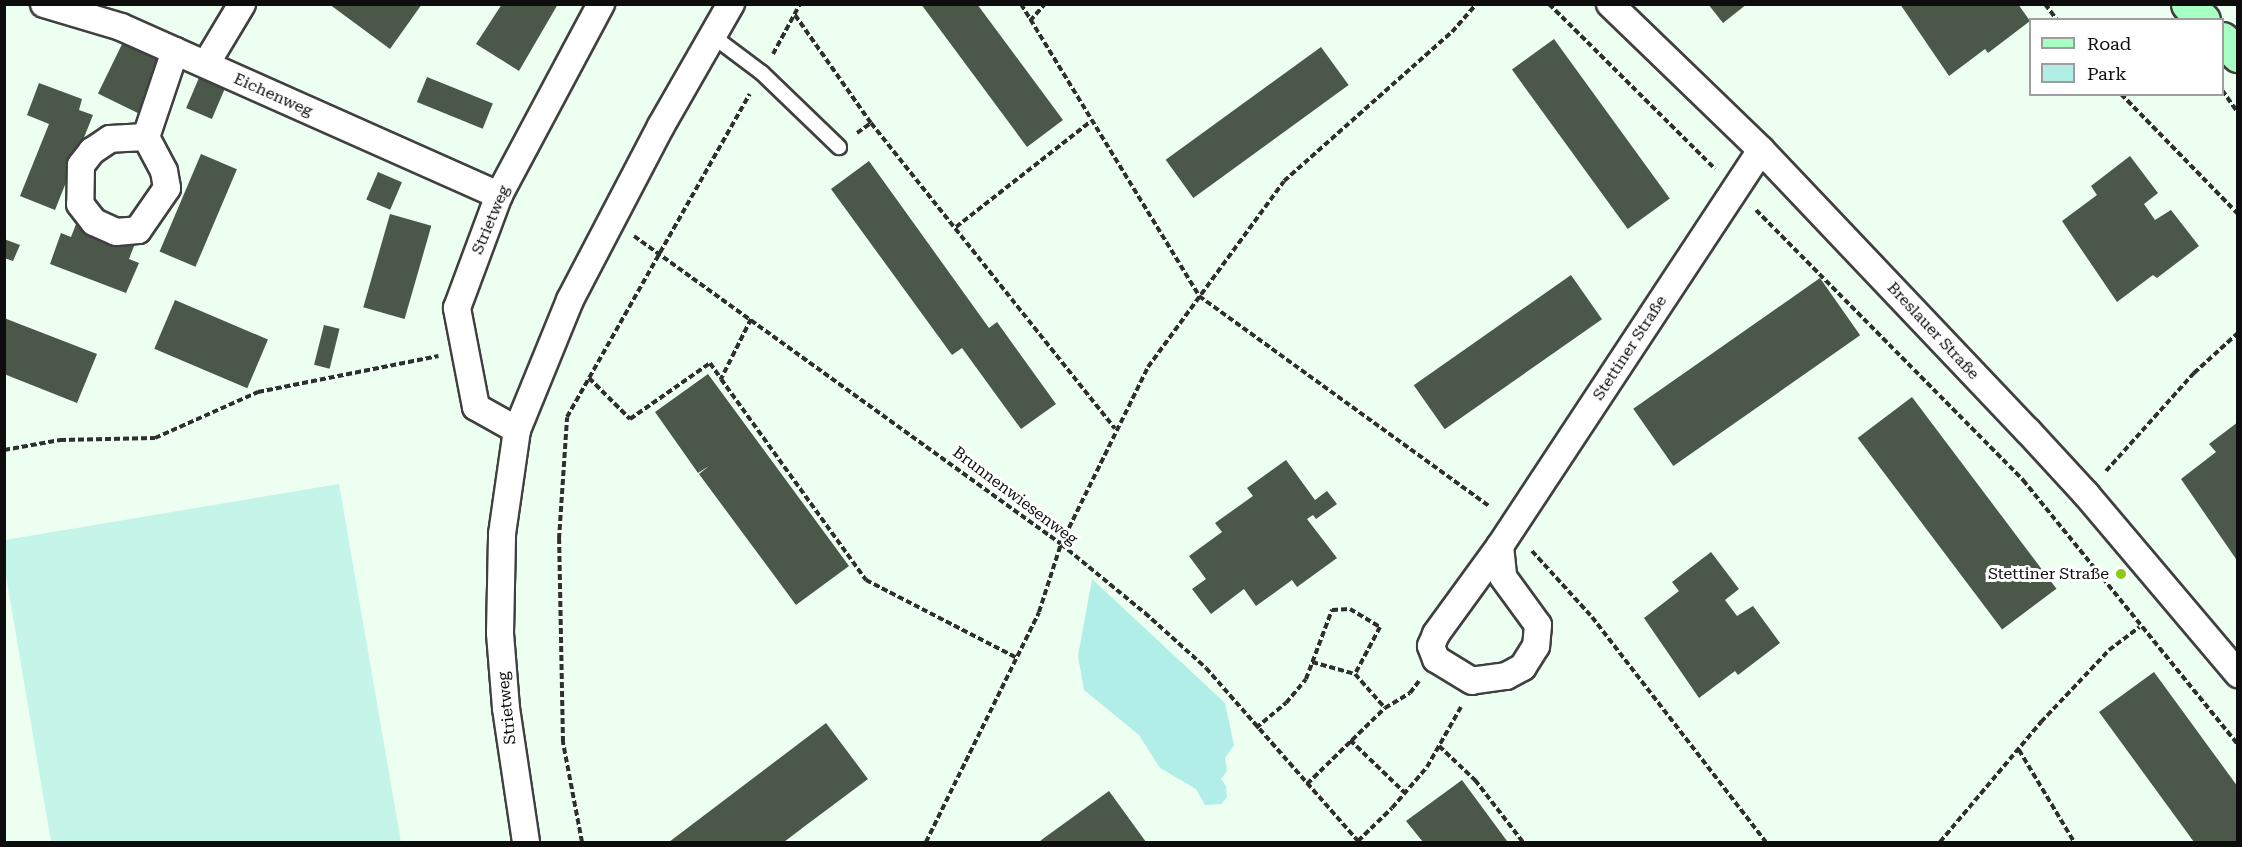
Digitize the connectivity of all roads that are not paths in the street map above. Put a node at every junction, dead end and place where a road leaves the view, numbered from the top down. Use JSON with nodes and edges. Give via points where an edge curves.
{"nodes":[{"id":1,"x":44,"y":4,"type":"edge"},
{"id":2,"x":242,"y":4,"type":"edge"},
{"id":3,"x":601,"y":4,"type":"edge"},
{"id":4,"x":731,"y":4,"type":"edge"},
{"id":5,"x":1610,"y":4,"type":"edge"},
{"id":6,"x":2188,"y":4,"type":"edge"},
{"id":7,"x":2201,"y":18,"type":"edge"},
{"id":8,"x":714,"y":37,"type":"junction"},
{"id":9,"x":2224,"y":40,"type":"edge"},
{"id":10,"x":175,"y":51,"type":"junction"},
{"id":11,"x":2238,"y":55,"type":"edge"},
{"id":12,"x":206,"y":64,"type":"junction"},
{"id":13,"x":146,"y":137,"type":"dead end"},
{"id":14,"x":839,"y":147,"type":"dead end"},
{"id":15,"x":1761,"y":150,"type":"junction"},
{"id":16,"x":499,"y":195,"type":"junction"},
{"id":17,"x":517,"y":430,"type":"junction"},
{"id":18,"x":1500,"y":546,"type":"junction"},
{"id":19,"x":2238,"y":674,"type":"edge"},
{"id":20,"x":526,"y":843,"type":"edge"}],
"edges":[{"from":1,"to":10,"type":"street","name":"Eichenweg","via":[[121,27]]},
{"from":2,"to":12,"type":"street"},
{"from":3,"to":16,"type":"street","name":"Strietweg"},
{"from":4,"to":8,"type":"street","name":"Strietweg"},
{"from":5,"to":15,"type":"street","name":"Breslauer Straße"},
{"from":6,"to":7,"type":"main road"},
{"from":8,"to":14,"type":"lane","via":[[762,73]]},
{"from":8,"to":17,"type":"street","name":"Strietweg","via":[[570,300]]},
{"from":9,"to":11,"type":"main road"},
{"from":10,"to":12,"type":"street","name":"Eichenweg"},
{"from":10,"to":13,"type":"street"},
{"from":12,"to":16,"type":"street","name":"Eichenweg"},
{"from":15,"to":18,"type":"street","name":"Stettiner Straße"},
{"from":15,"to":19,"type":"street","name":"Breslauer Straße","via":[[2086,494]]},
{"from":16,"to":17,"type":"street","name":"Strietweg","via":[[457,308],[476,407]]},
{"from":17,"to":20,"type":"street","name":"Strietweg","via":[[502,534],[500,633],[506,708]]},
{"from":18,"to":18,"type":"street","name":"Stettiner Straße","via":[[1431,646],[1436,659],[1472,681],[1506,676],[1523,667],[1536,646],[1538,625],[1503,577]]}]}
